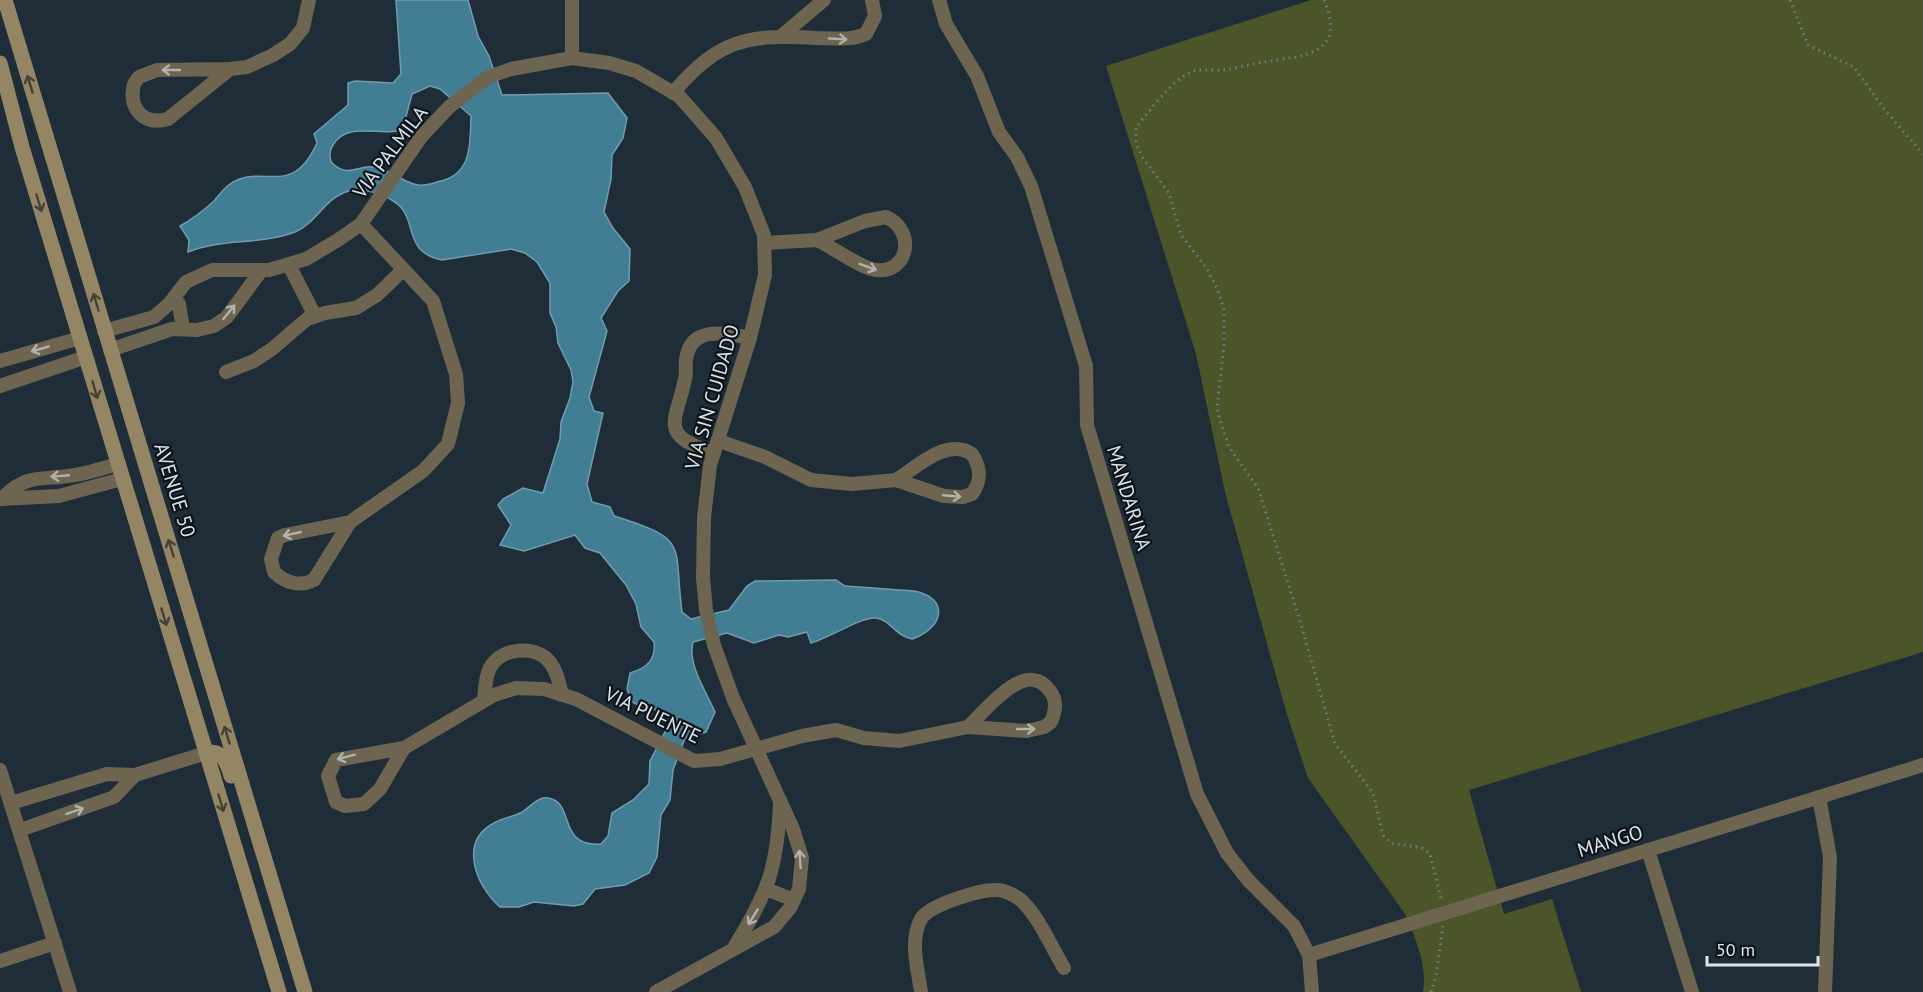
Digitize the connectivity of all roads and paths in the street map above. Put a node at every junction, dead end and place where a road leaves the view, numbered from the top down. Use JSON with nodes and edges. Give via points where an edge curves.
{"nodes":[{"id":1,"x":5,"y":0,"type":"edge"},
{"id":2,"x":309,"y":0,"type":"edge"},
{"id":3,"x":572,"y":0,"type":"edge"},
{"id":4,"x":824,"y":0,"type":"edge"},
{"id":5,"x":872,"y":0,"type":"edge"},
{"id":6,"x":939,"y":0,"type":"edge"},
{"id":7,"x":1324,"y":0,"type":"edge"},
{"id":8,"x":1790,"y":0,"type":"edge"},
{"id":9,"x":780,"y":37,"type":"junction"},
{"id":10,"x":572,"y":58,"type":"junction"},
{"id":11,"x":0,"y":63,"type":"edge"},
{"id":12,"x":230,"y":69,"type":"junction"},
{"id":13,"x":673,"y":93,"type":"junction"},
{"id":14,"x":1923,"y":154,"type":"edge"},
{"id":15,"x":361,"y":224,"type":"junction"},
{"id":16,"x":817,"y":240,"type":"junction"},
{"id":17,"x":765,"y":243,"type":"junction"},
{"id":18,"x":289,"y":265,"type":"junction"},
{"id":19,"x":403,"y":270,"type":"junction"},
{"id":20,"x":261,"y":271,"type":"junction"},
{"id":21,"x":174,"y":298,"type":"junction"},
{"id":22,"x":315,"y":316,"type":"junction"},
{"id":23,"x":183,"y":329,"type":"junction"},
{"id":24,"x":104,"y":331,"type":"junction"},
{"id":25,"x":80,"y":338,"type":"junction"},
{"id":26,"x":750,"y":338,"type":"junction"},
{"id":27,"x":110,"y":350,"type":"junction"},
{"id":28,"x":86,"y":357,"type":"junction"},
{"id":29,"x":0,"y":361,"type":"edge"},
{"id":30,"x":225,"y":372,"type":"dead end"},
{"id":31,"x":0,"y":386,"type":"edge"},
{"id":32,"x":717,"y":447,"type":"junction"},
{"id":33,"x":119,"y":471,"type":"junction"},
{"id":34,"x":896,"y":480,"type":"junction"},
{"id":35,"x":0,"y":499,"type":"edge"},
{"id":36,"x":350,"y":522,"type":"junction"},
{"id":37,"x":562,"y":695,"type":"junction"},
{"id":38,"x":484,"y":700,"type":"junction"},
{"id":39,"x":968,"y":727,"type":"junction"},
{"id":40,"x":756,"y":747,"type":"junction"},
{"id":41,"x":404,"y":748,"type":"junction"},
{"id":42,"x":206,"y":753,"type":"junction"},
{"id":43,"x":1923,"y":765,"type":"edge"},
{"id":44,"x":0,"y":770,"type":"edge"},
{"id":45,"x":135,"y":775,"type":"junction"},
{"id":46,"x":1820,"y":797,"type":"junction"},
{"id":47,"x":780,"y":800,"type":"junction"},
{"id":48,"x":12,"y":803,"type":"junction"},
{"id":49,"x":20,"y":830,"type":"junction"},
{"id":50,"x":1648,"y":850,"type":"junction"},
{"id":51,"x":766,"y":889,"type":"junction"},
{"id":52,"x":794,"y":900,"type":"junction"},
{"id":53,"x":1443,"y":913,"type":"junction"},
{"id":54,"x":287,"y":931,"type":"junction"},
{"id":55,"x":55,"y":944,"type":"junction"},
{"id":56,"x":734,"y":948,"type":"junction"},
{"id":57,"x":1309,"y":955,"type":"junction"},
{"id":58,"x":0,"y":961,"type":"edge"},
{"id":59,"x":1064,"y":968,"type":"dead end"},
{"id":60,"x":70,"y":992,"type":"edge"},
{"id":61,"x":279,"y":992,"type":"edge"},
{"id":62,"x":305,"y":992,"type":"edge"},
{"id":63,"x":656,"y":992,"type":"edge"},
{"id":64,"x":921,"y":992,"type":"edge"},
{"id":65,"x":1312,"y":992,"type":"edge"},
{"id":66,"x":1431,"y":992,"type":"edge"},
{"id":67,"x":1692,"y":992,"type":"edge"},
{"id":68,"x":1825,"y":992,"type":"edge"}],
"edges":[{"from":24,"to":1,"type":"main road","name":"AVENUE 50","one_way":true},
{"from":2,"to":12,"type":"street","via":[[303,28],[290,44],[247,67]]},
{"from":3,"to":10,"type":"street"},
{"from":4,"to":9,"type":"street"},
{"from":9,"to":5,"type":"street","one_way":true,"via":[[857,38],[871,28],[875,16]]},
{"from":6,"to":57,"type":"street","name":"MANDARINA","via":[[946,24],[977,76],[999,132],[1031,186],[1086,366],[1087,425],[1197,794],[1227,853],[1294,926]]},
{"from":7,"to":53,"type":"path","via":[[1330,15],[1330,36],[1320,50],[1303,57],[1192,71],[1136,128],[1136,143],[1168,193],[1181,235],[1218,290],[1224,310],[1217,407],[1221,423],[1229,447],[1258,488],[1335,744],[1373,793],[1383,836],[1390,843],[1422,848],[1430,854]]},
{"from":8,"to":14,"type":"path","via":[[1808,45],[1854,67],[1884,110]]},
{"from":9,"to":13,"type":"street","via":[[739,41],[712,54]]},
{"from":10,"to":13,"type":"street","name":"VIA PALMILA","via":[[636,71]]},
{"from":10,"to":15,"type":"street","name":"VIA PALMILA","via":[[488,77],[449,107],[421,137]]},
{"from":11,"to":25,"type":"main road","one_way":true},
{"from":12,"to":12,"type":"street","one_way":true,"via":[[147,72],[134,84],[132,99],[145,119],[168,119]]},
{"from":13,"to":17,"type":"street","name":"VIA PALMILA","via":[[716,138],[745,187]]},
{"from":15,"to":18,"type":"street","name":"VIA PALMILA","via":[[306,259]]},
{"from":15,"to":19,"type":"street"},
{"from":16,"to":16,"type":"street","one_way":true,"via":[[873,270],[885,270],[896,264],[906,248],[901,227],[886,217]]},
{"from":16,"to":17,"type":"street"},
{"from":17,"to":26,"type":"street","name":"VIA SIN CUIDADO","via":[[765,274]]},
{"from":18,"to":20,"type":"street","name":"VIA PALMILA"},
{"from":18,"to":22,"type":"street"},
{"from":19,"to":22,"type":"street","via":[[377,295],[356,308]]},
{"from":19,"to":36,"type":"street","via":[[433,302],[456,374],[458,403],[448,444],[415,477]]},
{"from":20,"to":21,"type":"street","name":"VIA PALMILA","via":[[212,270],[186,282]]},
{"from":23,"to":20,"type":"street","one_way":true,"via":[[206,329],[221,322]]},
{"from":21,"to":23,"type":"street","via":[[179,304]]},
{"from":21,"to":24,"type":"street","name":"VIA PALMILA","via":[[154,316]]},
{"from":22,"to":30,"type":"street","via":[[254,361]]},
{"from":23,"to":27,"type":"street","via":[[172,329]]},
{"from":24,"to":25,"type":"main road"},
{"from":24,"to":27,"type":"main road","name":"AVENUE 50"},
{"from":25,"to":28,"type":"main road"},
{"from":25,"to":29,"type":"street","one_way":true},
{"from":26,"to":32,"type":"street","name":"VIA SIN CUIDADO"},
{"from":26,"to":32,"type":"street","via":[[712,332],[695,341],[686,359],[686,376],[674,414],[676,429],[688,442]]},
{"from":27,"to":28,"type":"main road"},
{"from":54,"to":27,"type":"main road","name":"AVENUE 50","one_way":true},
{"from":28,"to":31,"type":"street"},
{"from":28,"to":33,"type":"main road","one_way":true},
{"from":32,"to":34,"type":"street","via":[[765,457],[811,480],[852,484]]},
{"from":32,"to":40,"type":"street","name":"VIA SIN CUIDADO","via":[[710,465],[704,518],[706,610],[733,699]]},
{"from":33,"to":35,"type":"street","via":[[59,496]]},
{"from":33,"to":35,"type":"street","one_way":true,"via":[[28,480]]},
{"from":33,"to":42,"type":"main road","one_way":true},
{"from":34,"to":34,"type":"street","one_way":true,"via":[[944,496],[963,497],[977,487],[979,467],[972,454],[956,447],[946,449]]},
{"from":36,"to":36,"type":"street","one_way":true,"via":[[278,538],[271,559],[274,572],[287,582],[314,580]]},
{"from":37,"to":38,"type":"street","name":"VIA PUENTE","via":[[544,689],[516,688]]},
{"from":37,"to":38,"type":"street","via":[[547,659],[536,652],[519,650],[495,660],[489,669]]},
{"from":37,"to":40,"type":"street","name":"VIA PUENTE","via":[[694,761],[720,759]]},
{"from":38,"to":41,"type":"street","name":"VIA PUENTE"},
{"from":39,"to":39,"type":"street","name":"VIA PUENTE","one_way":true,"via":[[1044,727],[1054,714],[1053,695],[1038,681],[1019,681]]},
{"from":39,"to":40,"type":"street","name":"VIA PUENTE","via":[[899,741],[864,738],[836,730]]},
{"from":40,"to":47,"type":"street","name":"VIA SIN CUIDADO"},
{"from":41,"to":41,"type":"street","name":"VIA PUENTE","one_way":true,"via":[[336,760],[328,776],[336,802],[355,807],[373,798]]},
{"from":42,"to":45,"type":"street"},
{"from":42,"to":54,"type":"main road","via":[[220,754],[227,764],[255,854]]},
{"from":42,"to":61,"type":"main road","one_way":true},
{"from":43,"to":46,"type":"street","name":"MANGO"},
{"from":44,"to":48,"type":"street"},
{"from":45,"to":48,"type":"street","via":[[106,774]]},
{"from":49,"to":45,"type":"street","one_way":true,"via":[[114,797]]},
{"from":46,"to":50,"type":"street","name":"MANGO"},
{"from":46,"to":68,"type":"street","via":[[1830,857]]},
{"from":47,"to":51,"type":"street","name":"VIA SIN CUIDADO","via":[[778,844]]},
{"from":52,"to":47,"type":"street","name":"VIA SIN CUIDADO","one_way":true,"via":[[802,858]]},
{"from":48,"to":49,"type":"street"},
{"from":49,"to":55,"type":"street"},
{"from":50,"to":53,"type":"street","name":"MANGO"},
{"from":50,"to":67,"type":"street"},
{"from":51,"to":52,"type":"street"},
{"from":51,"to":56,"type":"street","name":"VIA SIN CUIDADO","one_way":true},
{"from":52,"to":56,"type":"street","name":"VIA SIN CUIDADO","via":[[774,927]]},
{"from":53,"to":57,"type":"street","name":"MANGO"},
{"from":53,"to":66,"type":"path","via":[[1444,934]]},
{"from":54,"to":62,"type":"main road","name":"AVENUE 50"},
{"from":55,"to":58,"type":"street"},
{"from":55,"to":60,"type":"street"},
{"from":56,"to":63,"type":"street","name":"VIA SIN CUIDADO"},
{"from":57,"to":65,"type":"street","name":"MANDARINA"},
{"from":59,"to":64,"type":"street","via":[[1022,901],[999,890],[984,891],[934,908],[922,917],[915,938]]}]}
